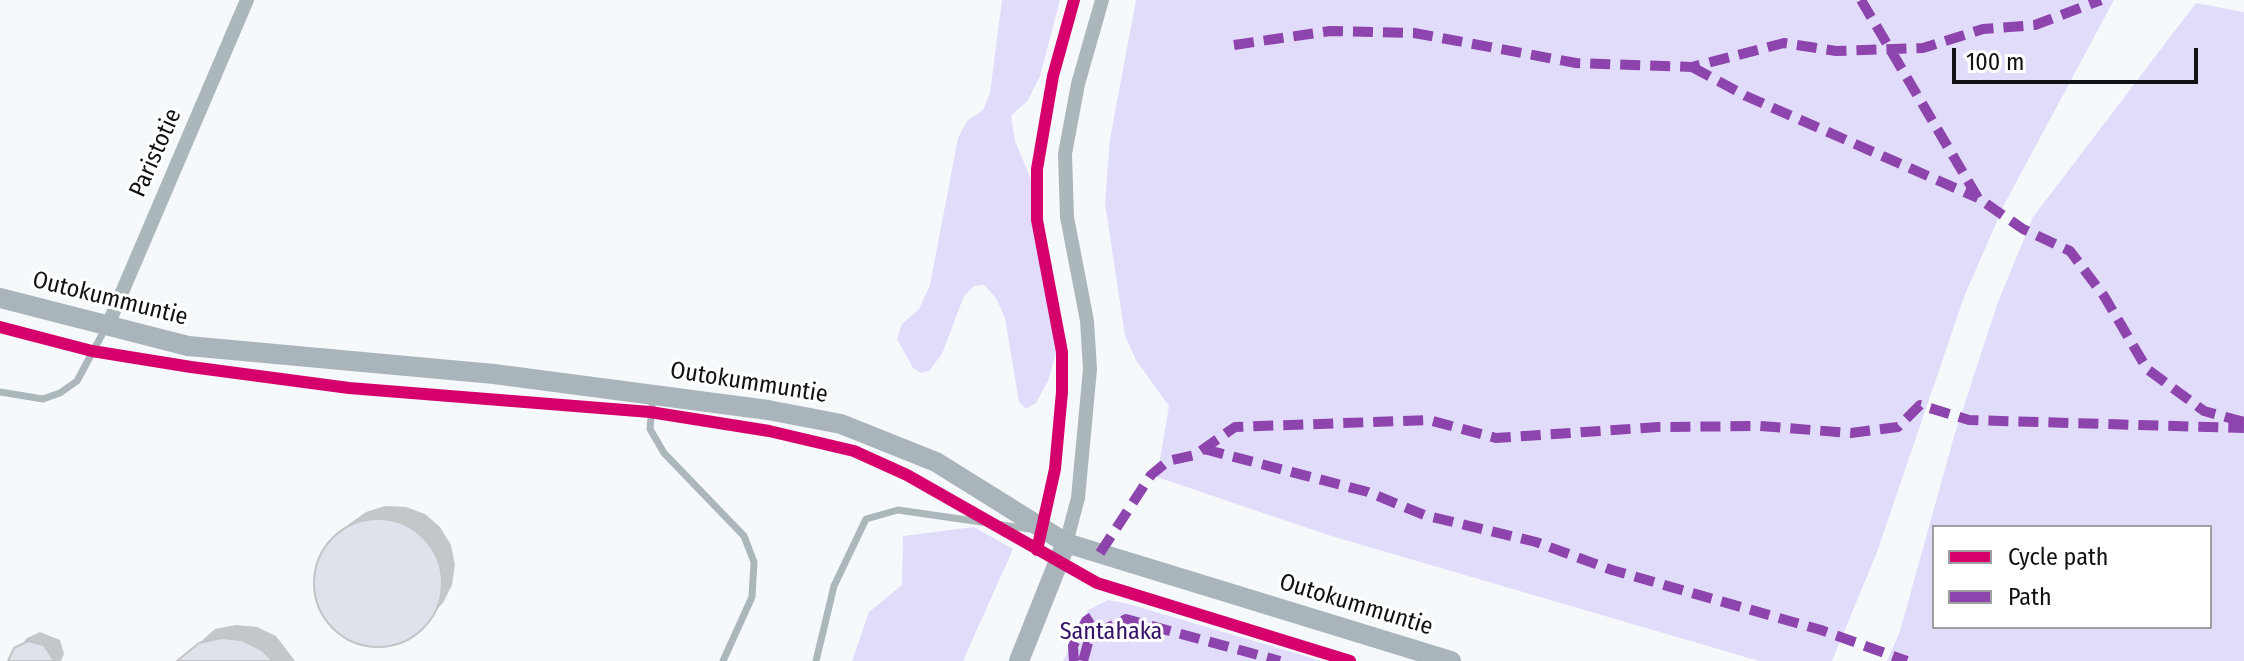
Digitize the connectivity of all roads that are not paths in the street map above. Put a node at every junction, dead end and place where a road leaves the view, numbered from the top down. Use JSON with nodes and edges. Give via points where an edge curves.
{"nodes":[{"id":1,"x":247,"y":0,"type":"edge"},
{"id":2,"x":1102,"y":0,"type":"edge"},
{"id":3,"x":0,"y":298,"type":"edge"},
{"id":4,"x":108,"y":325,"type":"junction"},
{"id":5,"x":0,"y":392,"type":"edge"},
{"id":6,"x":653,"y":395,"type":"junction"},
{"id":7,"x":1043,"y":532,"type":"junction"},
{"id":8,"x":1066,"y":543,"type":"junction"},
{"id":9,"x":723,"y":661,"type":"edge"},
{"id":10,"x":816,"y":661,"type":"edge"},
{"id":11,"x":1019,"y":661,"type":"edge"},
{"id":12,"x":1451,"y":661,"type":"edge"}],
"edges":[{"from":1,"to":4,"type":"street","name":"Paristotie"},
{"from":2,"to":8,"type":"street","via":[[1065,154],[1067,217],[1087,321],[1090,369],[1078,498]]},
{"from":3,"to":4,"type":"street","name":"Outokummuntie"},
{"from":4,"to":5,"type":"lane","via":[[77,381],[60,393],[43,399]]},
{"from":4,"to":6,"type":"street","name":"Outokummuntie","via":[[188,346],[494,374]]},
{"from":6,"to":7,"type":"street","name":"Outokummuntie","via":[[826,421],[887,440],[936,462]]},
{"from":6,"to":9,"type":"lane","via":[[650,429],[664,453],[744,536],[754,562],[752,597]]},
{"from":7,"to":8,"type":"street","name":"Outokummuntie"},
{"from":7,"to":10,"type":"lane","via":[[898,510],[866,519],[834,586]]},
{"from":8,"to":11,"type":"street"},
{"from":8,"to":12,"type":"street","name":"Outokummuntie"}]}
